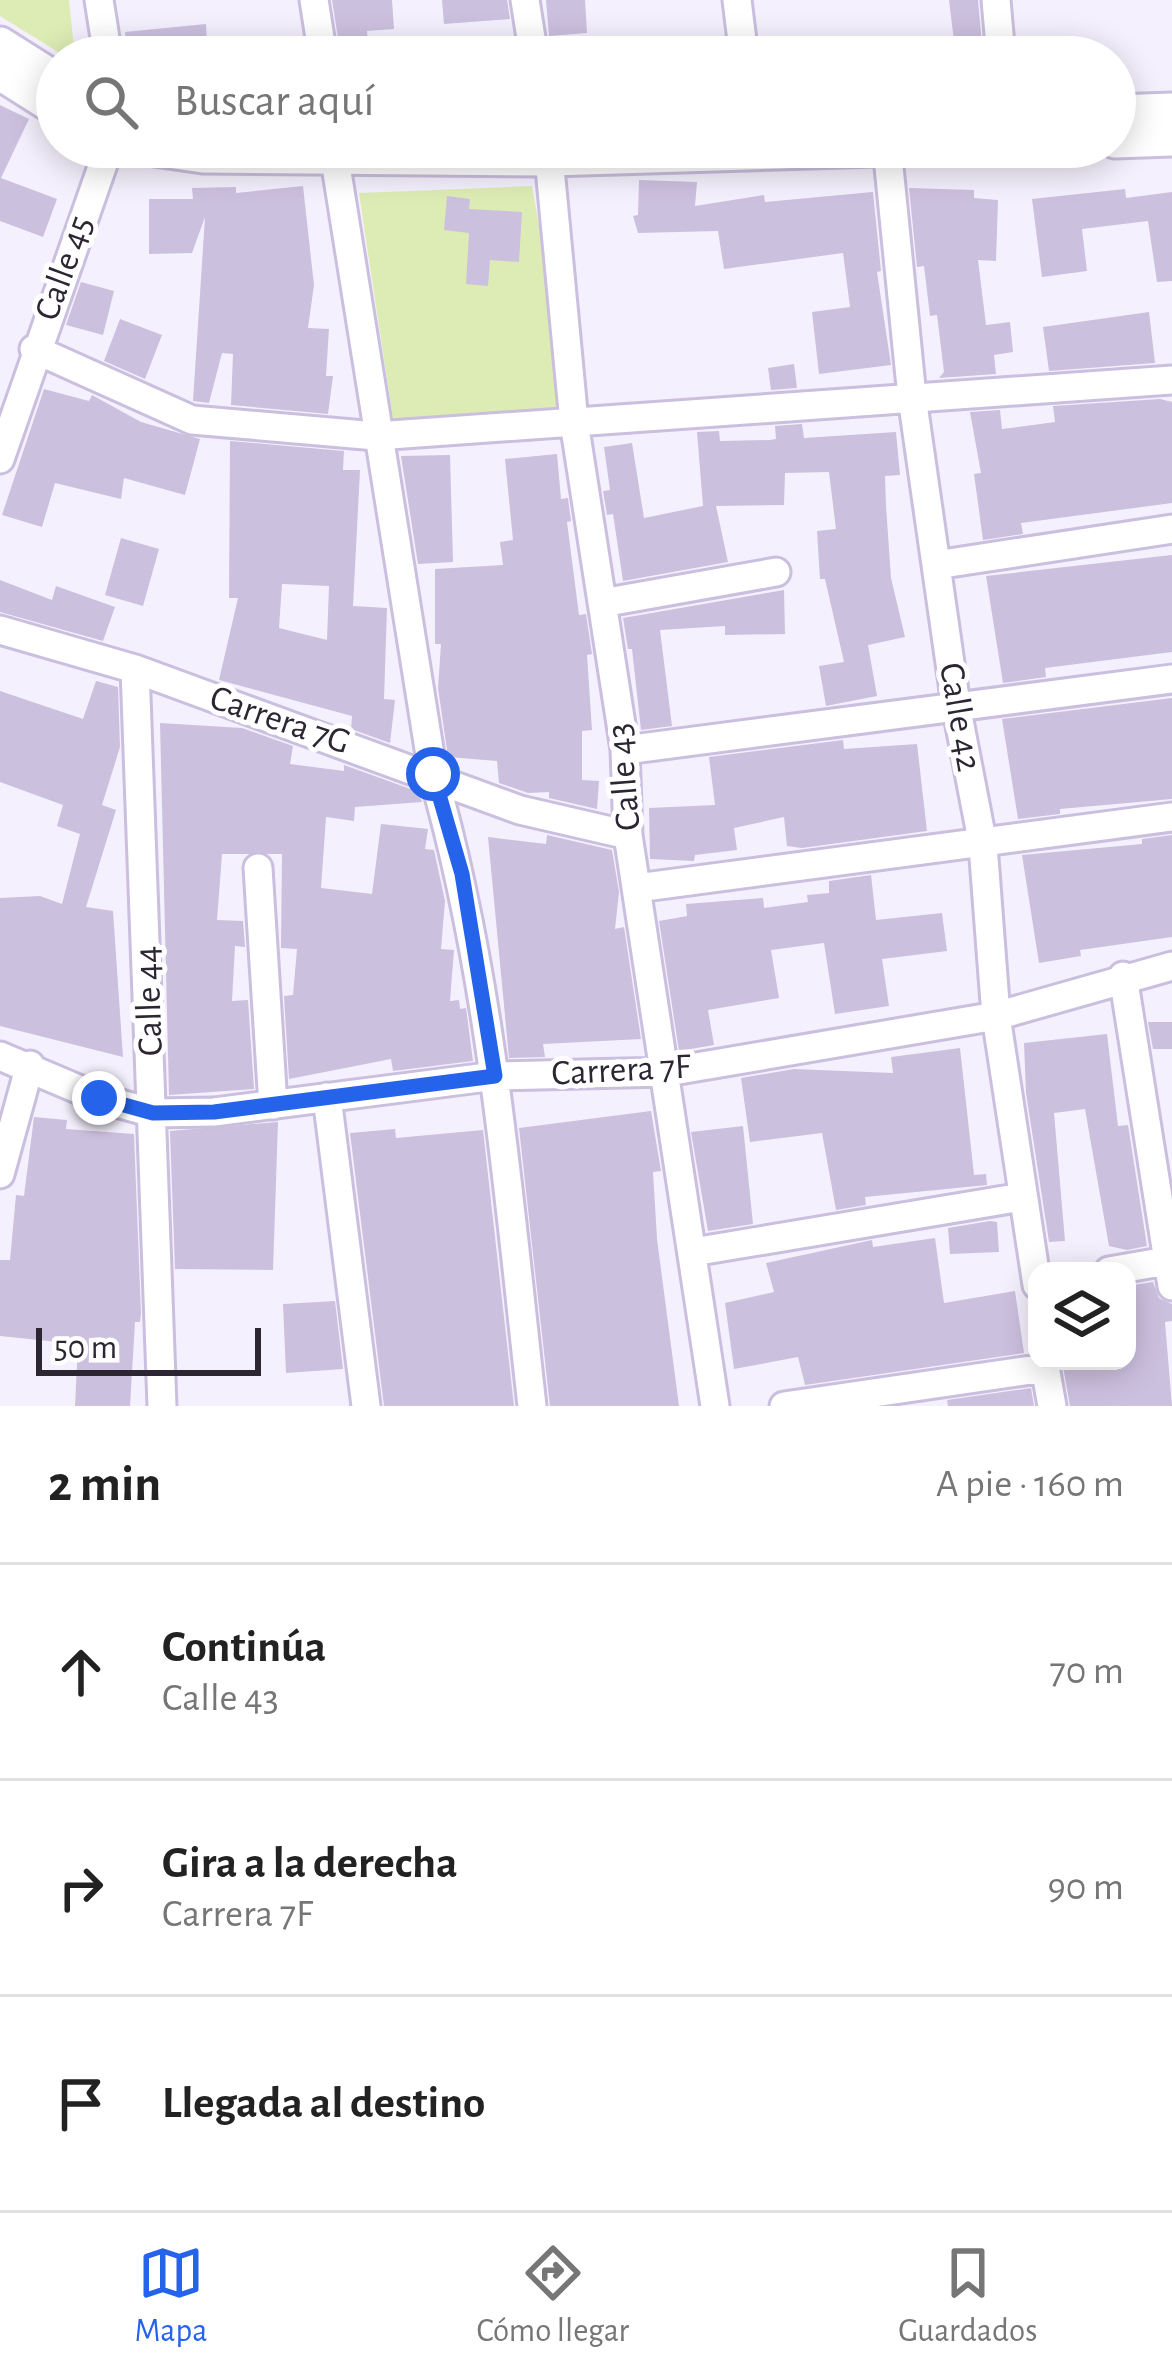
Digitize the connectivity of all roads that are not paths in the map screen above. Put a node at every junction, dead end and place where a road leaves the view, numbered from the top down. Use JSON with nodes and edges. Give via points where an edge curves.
{"nodes":[{"id":1,"x":99,"y":0,"type":"edge"},
{"id":2,"x":314,"y":0,"type":"edge"},
{"id":3,"x":525,"y":0,"type":"edge"},
{"id":4,"x":737,"y":0,"type":"edge"},
{"id":5,"x":996,"y":0,"type":"edge"},
{"id":6,"x":104,"y":36,"type":"edge"},
{"id":7,"x":320,"y":36,"type":"edge"},
{"id":8,"x":531,"y":36,"type":"edge"},
{"id":9,"x":741,"y":36,"type":"edge"},
{"id":10,"x":999,"y":36,"type":"edge"},
{"id":11,"x":0,"y":44,"type":"edge"},
{"id":12,"x":36,"y":67,"type":"edge"},
{"id":13,"x":0,"y":73,"type":"edge"},
{"id":14,"x":36,"y":96,"type":"edge"},
{"id":15,"x":1172,"y":110,"type":"edge"},
{"id":16,"x":1136,"y":111,"type":"edge"},
{"id":17,"x":1172,"y":139,"type":"edge"},
{"id":18,"x":1136,"y":140,"type":"edge"},
{"id":19,"x":101,"y":168,"type":"edge"},
{"id":20,"x":335,"y":168,"type":"edge"},
{"id":21,"x":550,"y":168,"type":"edge"},
{"id":22,"x":889,"y":168,"type":"edge"},
{"id":23,"x":34,"y":349,"type":"junction"},
{"id":24,"x":1172,"y":380,"type":"edge"},
{"id":25,"x":912,"y":397,"type":"junction"},
{"id":26,"x":574,"y":422,"type":"junction"},
{"id":27,"x":376,"y":436,"type":"junction"},
{"id":28,"x":0,"y":459,"type":"edge"},
{"id":29,"x":1172,"y":529,"type":"edge"},
{"id":30,"x":936,"y":566,"type":"junction"},
{"id":31,"x":776,"y":572,"type":"dead end"},
{"id":32,"x":602,"y":603,"type":"junction"},
{"id":33,"x":0,"y":630,"type":"edge"},
{"id":34,"x":135,"y":669,"type":"junction"},
{"id":35,"x":1172,"y":679,"type":"edge"},
{"id":36,"x":956,"y":705,"type":"junction"},
{"id":37,"x":625,"y":750,"type":"junction"},
{"id":38,"x":433,"y":774,"type":"junction"},
{"id":39,"x":1172,"y":817,"type":"edge"},
{"id":40,"x":628,"y":835,"type":"junction"},
{"id":41,"x":983,"y":845,"type":"junction"},
{"id":42,"x":258,"y":868,"type":"dead end"},
{"id":43,"x":637,"y":888,"type":"junction"},
{"id":44,"x":1172,"y":966,"type":"edge"},
{"id":45,"x":1123,"y":976,"type":"junction"},
{"id":46,"x":996,"y":1016,"type":"junction"},
{"id":47,"x":0,"y":1056,"type":"edge"},
{"id":48,"x":30,"y":1065,"type":"junction"},
{"id":49,"x":668,"y":1072,"type":"junction"},
{"id":50,"x":495,"y":1076,"type":"junction"},
{"id":51,"x":327,"y":1097,"type":"junction"},
{"id":52,"x":273,"y":1105,"type":"junction"},
{"id":53,"x":153,"y":1113,"type":"junction"},
{"id":54,"x":0,"y":1174,"type":"edge"},
{"id":55,"x":1022,"y":1197,"type":"junction"},
{"id":56,"x":693,"y":1252,"type":"junction"},
{"id":57,"x":1033,"y":1262,"type":"edge"},
{"id":58,"x":1171,"y":1269,"type":"edge"},
{"id":59,"x":1136,"y":1270,"type":"edge"},
{"id":60,"x":1028,"y":1368,"type":"edge"},
{"id":61,"x":1045,"y":1370,"type":"edge"},
{"id":62,"x":162,"y":1406,"type":"edge"},
{"id":63,"x":366,"y":1406,"type":"edge"},
{"id":64,"x":532,"y":1406,"type":"edge"},
{"id":65,"x":716,"y":1406,"type":"edge"},
{"id":66,"x":784,"y":1406,"type":"edge"},
{"id":67,"x":1052,"y":1406,"type":"edge"}],
"edges":[{"from":1,"to":6,"type":"street"},
{"from":2,"to":7,"type":"street"},
{"from":3,"to":8,"type":"street"},
{"from":4,"to":9,"type":"street"},
{"from":5,"to":10,"type":"street"},
{"from":11,"to":12,"type":"street"},
{"from":13,"to":14,"type":"street"},
{"from":15,"to":16,"type":"street"},
{"from":17,"to":18,"type":"street"},
{"from":19,"to":23,"type":"street","name":"Calle 45"},
{"from":20,"to":27,"type":"street"},
{"from":21,"to":26,"type":"street","name":"Calle 43"},
{"from":22,"to":25,"type":"street","name":"Calle 42"},
{"from":23,"to":27,"type":"street","via":[[192,419]]},
{"from":23,"to":28,"type":"street","name":"Calle 45"},
{"from":24,"to":25,"type":"street"},
{"from":25,"to":26,"type":"street"},
{"from":25,"to":30,"type":"street","name":"Calle 42"},
{"from":26,"to":27,"type":"street"},
{"from":26,"to":32,"type":"street","name":"Calle 43"},
{"from":27,"to":38,"type":"street"},
{"from":29,"to":30,"type":"street"},
{"from":30,"to":36,"type":"street","name":"Calle 42"},
{"from":31,"to":32,"type":"street"},
{"from":32,"to":37,"type":"street","name":"Calle 43"},
{"from":33,"to":34,"type":"street","name":"Carrera 7G"},
{"from":34,"to":38,"type":"street","name":"Carrera 7G"},
{"from":34,"to":53,"type":"street","name":"Calle 44"},
{"from":35,"to":36,"type":"street"},
{"from":36,"to":37,"type":"street"},
{"from":36,"to":41,"type":"street","name":"Calle 42"},
{"from":37,"to":40,"type":"street","name":"Calle 43"},
{"from":38,"to":40,"type":"street","name":"Carrera 7G","via":[[520,810]]},
{"from":38,"to":50,"type":"street","via":[[462,874]]},
{"from":39,"to":41,"type":"street"},
{"from":40,"to":43,"type":"street","name":"Calle 43"},
{"from":41,"to":43,"type":"street"},
{"from":41,"to":46,"type":"street","name":"Calle 42"},
{"from":42,"to":52,"type":"street"},
{"from":43,"to":49,"type":"street","name":"Calle 43"},
{"from":44,"to":45,"type":"street","name":"Carrera 7F"},
{"from":45,"to":46,"type":"street","name":"Carrera 7F"},
{"from":45,"to":58,"type":"street"},
{"from":46,"to":49,"type":"street","name":"Carrera 7F"},
{"from":46,"to":55,"type":"street","name":"Calle 42"},
{"from":47,"to":48,"type":"street","name":"Carrera 7F"},
{"from":48,"to":53,"type":"street","name":"Carrera 7F"},
{"from":48,"to":54,"type":"street"},
{"from":49,"to":50,"type":"street","name":"Carrera 7F"},
{"from":49,"to":56,"type":"street","name":"Calle 43"},
{"from":50,"to":51,"type":"street","name":"Carrera 7F"},
{"from":50,"to":64,"type":"street"},
{"from":51,"to":52,"type":"street","name":"Carrera 7F"},
{"from":51,"to":63,"type":"street"},
{"from":52,"to":53,"type":"street","name":"Carrera 7F"},
{"from":53,"to":62,"type":"street","name":"Calle 44"},
{"from":55,"to":56,"type":"street"},
{"from":55,"to":57,"type":"street","name":"Calle 42"},
{"from":56,"to":65,"type":"street","name":"Calle 43"},
{"from":58,"to":59,"type":"street"},
{"from":60,"to":66,"type":"street"},
{"from":61,"to":67,"type":"street"}]}
